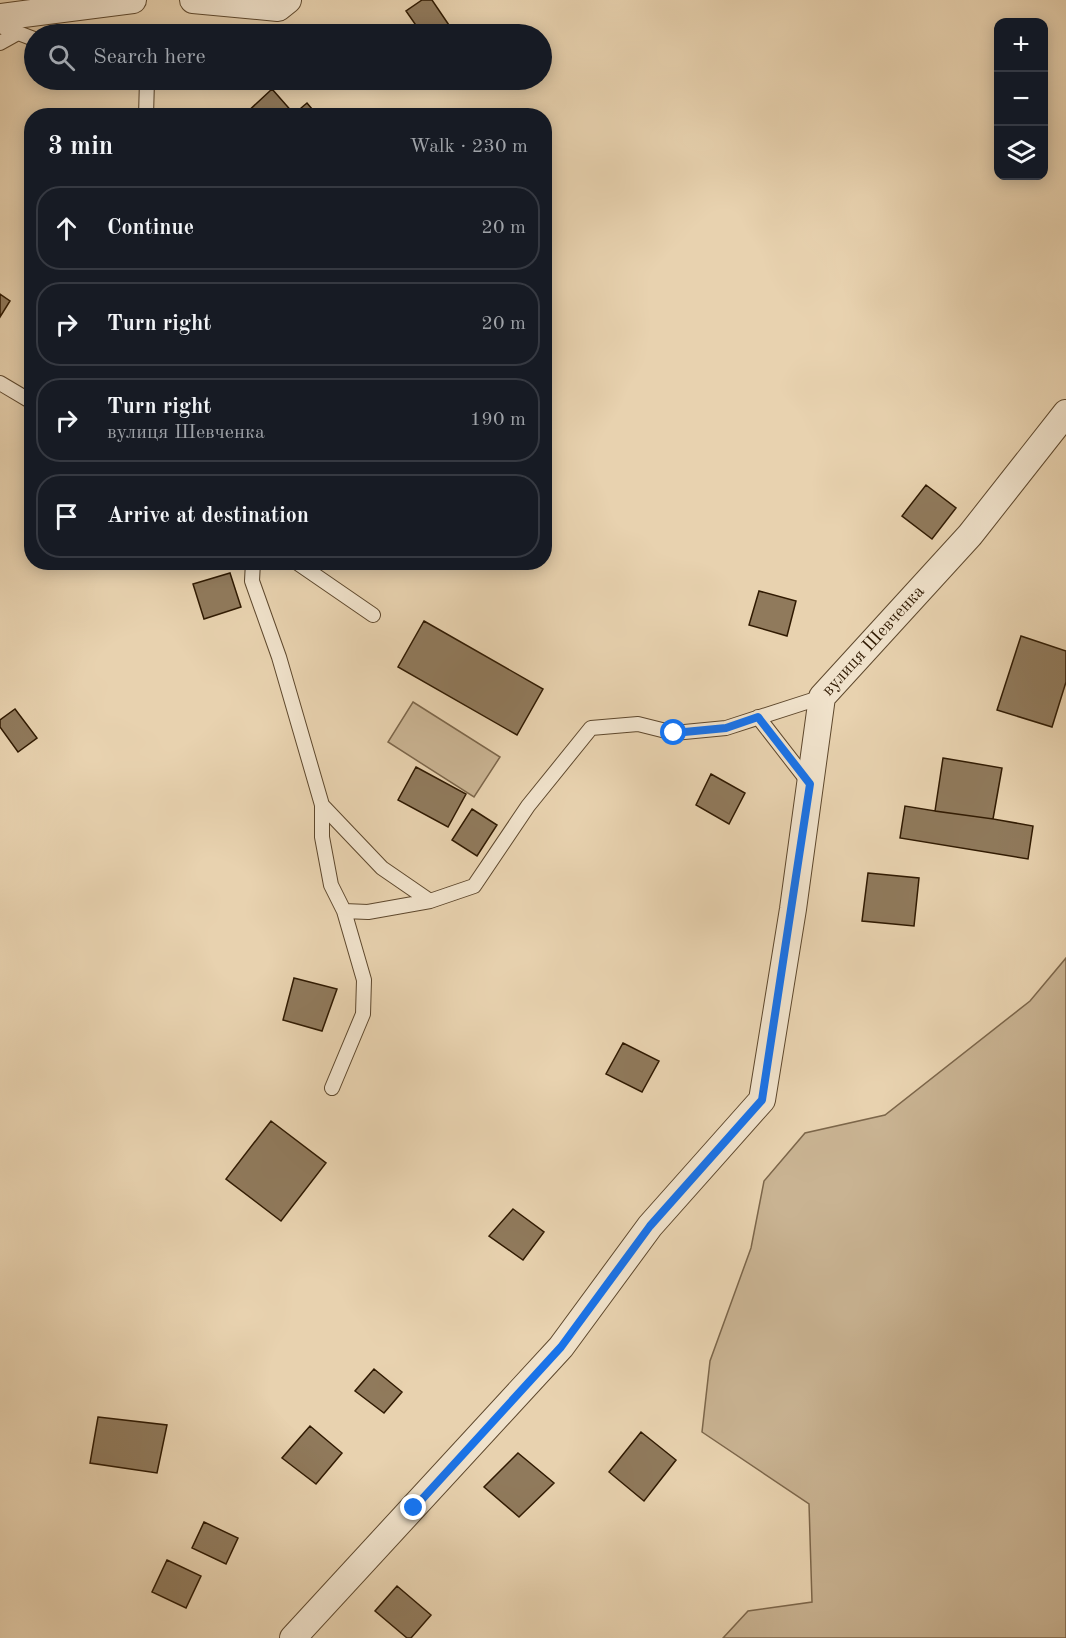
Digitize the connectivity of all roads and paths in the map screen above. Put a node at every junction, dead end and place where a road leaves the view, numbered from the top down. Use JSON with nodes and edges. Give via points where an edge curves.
{"nodes":[{"id":1,"x":193,"y":0,"type":"edge"},
{"id":2,"x":288,"y":0,"type":"edge"},
{"id":3,"x":122,"y":1,"type":"edge"},
{"id":4,"x":9,"y":25,"type":"edge"},
{"id":5,"x":0,"y":26,"type":"edge"},
{"id":6,"x":24,"y":33,"type":"edge"},
{"id":7,"x":0,"y":43,"type":"edge"},
{"id":8,"x":147,"y":90,"type":"edge"},
{"id":9,"x":146,"y":108,"type":"edge"},
{"id":10,"x":0,"y":383,"type":"edge"},
{"id":11,"x":24,"y":397,"type":"edge"},
{"id":12,"x":1066,"y":413,"type":"edge"},
{"id":13,"x":253,"y":570,"type":"edge"},
{"id":14,"x":308,"y":570,"type":"edge"},
{"id":15,"x":373,"y":615,"type":"dead end"},
{"id":16,"x":822,"y":697,"type":"junction"},
{"id":17,"x":758,"y":717,"type":"junction"},
{"id":18,"x":810,"y":784,"type":"junction"},
{"id":19,"x":322,"y":805,"type":"junction"},
{"id":20,"x":430,"y":901,"type":"junction"},
{"id":21,"x":344,"y":911,"type":"junction"},
{"id":22,"x":332,"y":1088,"type":"dead end"},
{"id":23,"x":293,"y":1638,"type":"edge"}],
"edges":[{"from":1,"to":2,"type":"street","via":[[278,9]]},
{"from":3,"to":4,"type":"street"},
{"from":4,"to":5,"type":"lane"},
{"from":4,"to":6,"type":"lane"},
{"from":4,"to":7,"type":"lane"},
{"from":8,"to":9,"type":"lane"},
{"from":10,"to":11,"type":"lane"},
{"from":12,"to":16,"type":"street","name":"вулиця Шевченка","via":[[970,536]]},
{"from":13,"to":19,"type":"lane","via":[[252,581],[279,657]]},
{"from":14,"to":15,"type":"lane"},
{"from":16,"to":17,"type":"lane"},
{"from":16,"to":18,"type":"street","name":"вулиця Шевченка"},
{"from":17,"to":18,"type":"lane"},
{"from":17,"to":20,"type":"lane","via":[[726,728],[674,733],[638,724],[591,728],[528,806],[474,885]]},
{"from":18,"to":23,"type":"street","name":"вулиця Шевченка","via":[[762,1100],[650,1226],[561,1347]]},
{"from":19,"to":20,"type":"lane","via":[[382,868]]},
{"from":19,"to":21,"type":"lane","via":[[322,837],[331,885]]},
{"from":20,"to":21,"type":"lane","via":[[368,912]]},
{"from":21,"to":22,"type":"lane","via":[[364,980],[363,1014]]}]}
